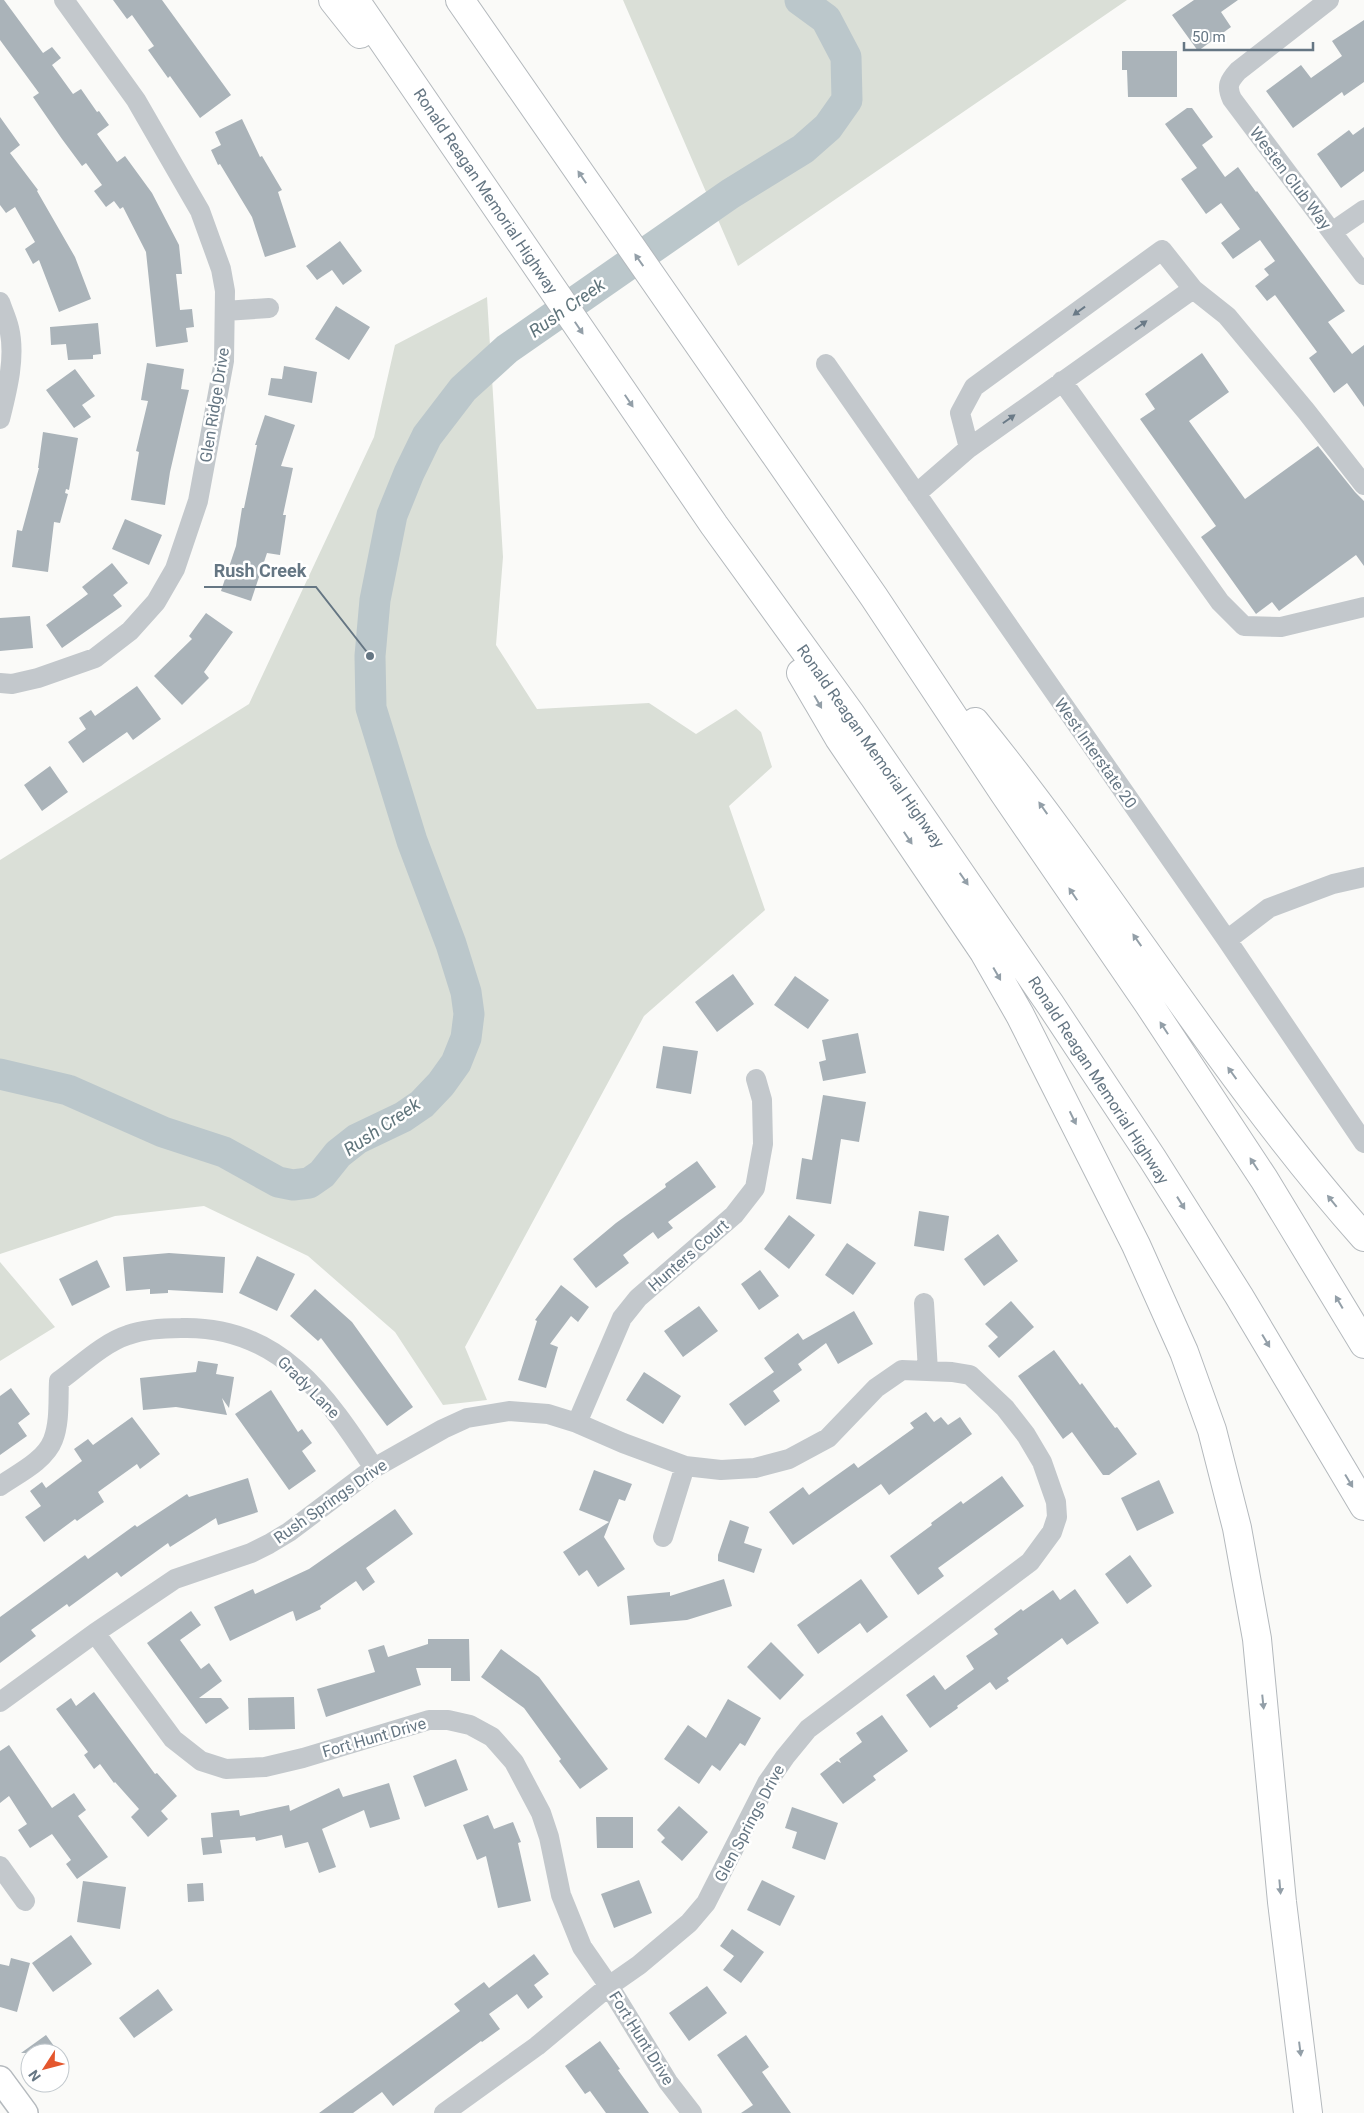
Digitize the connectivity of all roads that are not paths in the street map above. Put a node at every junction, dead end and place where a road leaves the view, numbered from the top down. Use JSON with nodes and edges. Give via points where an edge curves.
{"nodes":[{"id":1,"x":64,"y":0,"type":"edge"},
{"id":2,"x":333,"y":0,"type":"edge"},
{"id":3,"x":355,"y":0,"type":"edge"},
{"id":4,"x":460,"y":0,"type":"edge"},
{"id":5,"x":468,"y":0,"type":"edge"},
{"id":6,"x":1328,"y":0,"type":"edge"},
{"id":7,"x":502,"y":58,"type":"junction"},
{"id":8,"x":475,"y":176,"type":"junction"},
{"id":9,"x":1364,"y":210,"type":"edge"},
{"id":10,"x":1332,"y":232,"type":"junction"},
{"id":11,"x":1364,"y":275,"type":"edge"},
{"id":12,"x":1193,"y":289,"type":"junction"},
{"id":13,"x":0,"y":302,"type":"edge"},
{"id":14,"x":269,"y":308,"type":"dead end"},
{"id":15,"x":225,"y":311,"type":"junction"},
{"id":16,"x":826,"y":364,"type":"dead end"},
{"id":17,"x":1062,"y":381,"type":"junction"},
{"id":18,"x":0,"y":419,"type":"edge"},
{"id":19,"x":969,"y":448,"type":"junction"},
{"id":20,"x":1364,"y":485,"type":"edge"},
{"id":21,"x":916,"y":494,"type":"junction"},
{"id":22,"x":714,"y":525,"type":"junction"},
{"id":23,"x":874,"y":598,"type":"junction"},
{"id":24,"x":1364,"y":607,"type":"edge"},
{"id":25,"x":0,"y":683,"type":"edge"},
{"id":26,"x":1364,"y":877,"type":"edge"},
{"id":27,"x":1226,"y":940,"type":"junction"},
{"id":28,"x":756,"y":1079,"type":"dead end"},
{"id":29,"x":1363,"y":1138,"type":"edge"},
{"id":30,"x":1364,"y":1237,"type":"edge"},
{"id":31,"x":924,"y":1303,"type":"dead end"},
{"id":32,"x":1364,"y":1344,"type":"edge"},
{"id":33,"x":928,"y":1370,"type":"junction"},
{"id":34,"x":577,"y":1423,"type":"junction"},
{"id":35,"x":685,"y":1466,"type":"junction"},
{"id":36,"x":374,"y":1468,"type":"junction"},
{"id":37,"x":0,"y":1486,"type":"edge"},
{"id":38,"x":1364,"y":1506,"type":"edge"},
{"id":39,"x":1052,"y":1532,"type":"joint"},
{"id":40,"x":663,"y":1537,"type":"dead end"},
{"id":41,"x":95,"y":1633,"type":"junction"},
{"id":42,"x":0,"y":1702,"type":"edge"},
{"id":43,"x":0,"y":1866,"type":"edge"},
{"id":44,"x":25,"y":1901,"type":"dead end"},
{"id":45,"x":609,"y":1986,"type":"junction"},
{"id":46,"x":0,"y":2079,"type":"edge"},
{"id":47,"x":25,"y":2113,"type":"edge"},
{"id":48,"x":444,"y":2113,"type":"edge"},
{"id":49,"x":692,"y":2113,"type":"edge"},
{"id":50,"x":1308,"y":2113,"type":"edge"}],
"edges":[{"from":1,"to":15,"type":"street","name":"Glen Ridge Drive","via":[[136,100],[200,211],[221,269]]},
{"from":2,"to":8,"type":"highway"},
{"from":3,"to":8,"type":"highway","name":"Ronald Reagan Memorial Highway"},
{"from":4,"to":7,"type":"highway"},
{"from":5,"to":7,"type":"highway"},
{"from":6,"to":10,"type":"street","name":"Westen Club Way","via":[[1238,71],[1228,89],[1232,99]]},
{"from":23,"to":7,"type":"highway","one_way":true},
{"from":8,"to":22,"type":"highway","name":"Ronald Reagan Memorial Highway","one_way":true},
{"from":9,"to":10,"type":"street"},
{"from":10,"to":11,"type":"street","name":"Westen Club Way"},
{"from":17,"to":12,"type":"street","one_way":true},
{"from":12,"to":19,"type":"street","one_way":true,"via":[[1162,250],[974,387],[960,413]]},
{"from":12,"to":20,"type":"street","via":[[1227,316]]},
{"from":13,"to":18,"type":"street","via":[[9,329],[10,360]]},
{"from":14,"to":15,"type":"street"},
{"from":15,"to":25,"type":"street","name":"Glen Ridge Drive","via":[[224,361],[198,501],[175,569],[156,602],[130,631],[95,658],[38,678],[12,684]]},
{"from":16,"to":21,"type":"street","name":"West Interstate 20"},
{"from":19,"to":17,"type":"street","one_way":true},
{"from":17,"to":24,"type":"street","via":[[1220,602],[1244,626],[1281,627]]},
{"from":19,"to":21,"type":"street"},
{"from":21,"to":27,"type":"street","name":"West Interstate 20"},
{"from":22,"to":38,"type":"highway","name":"Ronald Reagan Memorial Highway","one_way":true,"via":[[1056,1012],[1240,1296]]},
{"from":22,"to":50,"type":"highway","one_way":true,"via":[[839,738],[984,952],[1020,1015],[1136,1245],[1184,1352],[1212,1430],[1235,1519],[1256,1639],[1282,1902]]},
{"from":30,"to":23,"type":"highway","one_way":true,"via":[[1240,1084],[1027,785]]},
{"from":32,"to":23,"type":"highway","one_way":true,"via":[[1259,1171]]},
{"from":26,"to":27,"type":"street","via":[[1333,884],[1269,908]]},
{"from":27,"to":29,"type":"street","name":"West Interstate 20"},
{"from":28,"to":34,"type":"street","name":"Hunters Court","via":[[762,1100],[763,1144],[755,1188],[734,1215],[638,1298],[622,1318]]},
{"from":31,"to":33,"type":"street"},
{"from":33,"to":35,"type":"street","name":"Rush Springs Drive","via":[[902,1370],[876,1388],[828,1438],[789,1459],[755,1468],[721,1470]]},
{"from":33,"to":39,"type":"street","name":"Rush Springs Drive","via":[[970,1374],[1005,1408],[1026,1435],[1042,1462],[1056,1502],[1057,1517]]},
{"from":34,"to":35,"type":"street","name":"Rush Springs Drive"},
{"from":34,"to":36,"type":"street","name":"Rush Springs Drive","via":[[548,1414],[509,1411],[467,1418]]},
{"from":35,"to":40,"type":"street"},
{"from":36,"to":37,"type":"street","name":"Grady Lane","via":[[336,1410],[289,1362],[270,1349],[245,1337],[199,1327],[163,1328],[129,1334],[59,1381],[58,1422],[53,1442],[40,1458]]},
{"from":36,"to":41,"type":"street","name":"Rush Springs Drive","via":[[283,1536],[251,1552],[175,1579]]},
{"from":39,"to":45,"type":"street","name":"Glen Springs Drive","via":[[1030,1562],[808,1729],[767,1783],[706,1903],[689,1923]]},
{"from":41,"to":42,"type":"street","name":"Rush Springs Drive"},
{"from":41,"to":45,"type":"street","name":"Fort Hunt Drive","via":[[174,1739],[201,1761],[226,1768],[265,1767],[429,1720],[470,1725],[492,1737],[514,1762],[541,1813],[562,1895],[578,1938]]},
{"from":43,"to":44,"type":"street"},
{"from":45,"to":48,"type":"street","name":"Glen Springs Drive","via":[[537,2046]]},
{"from":45,"to":49,"type":"street","name":"Fort Hunt Drive","via":[[668,2082]]},
{"from":46,"to":47,"type":"main road"}]}
